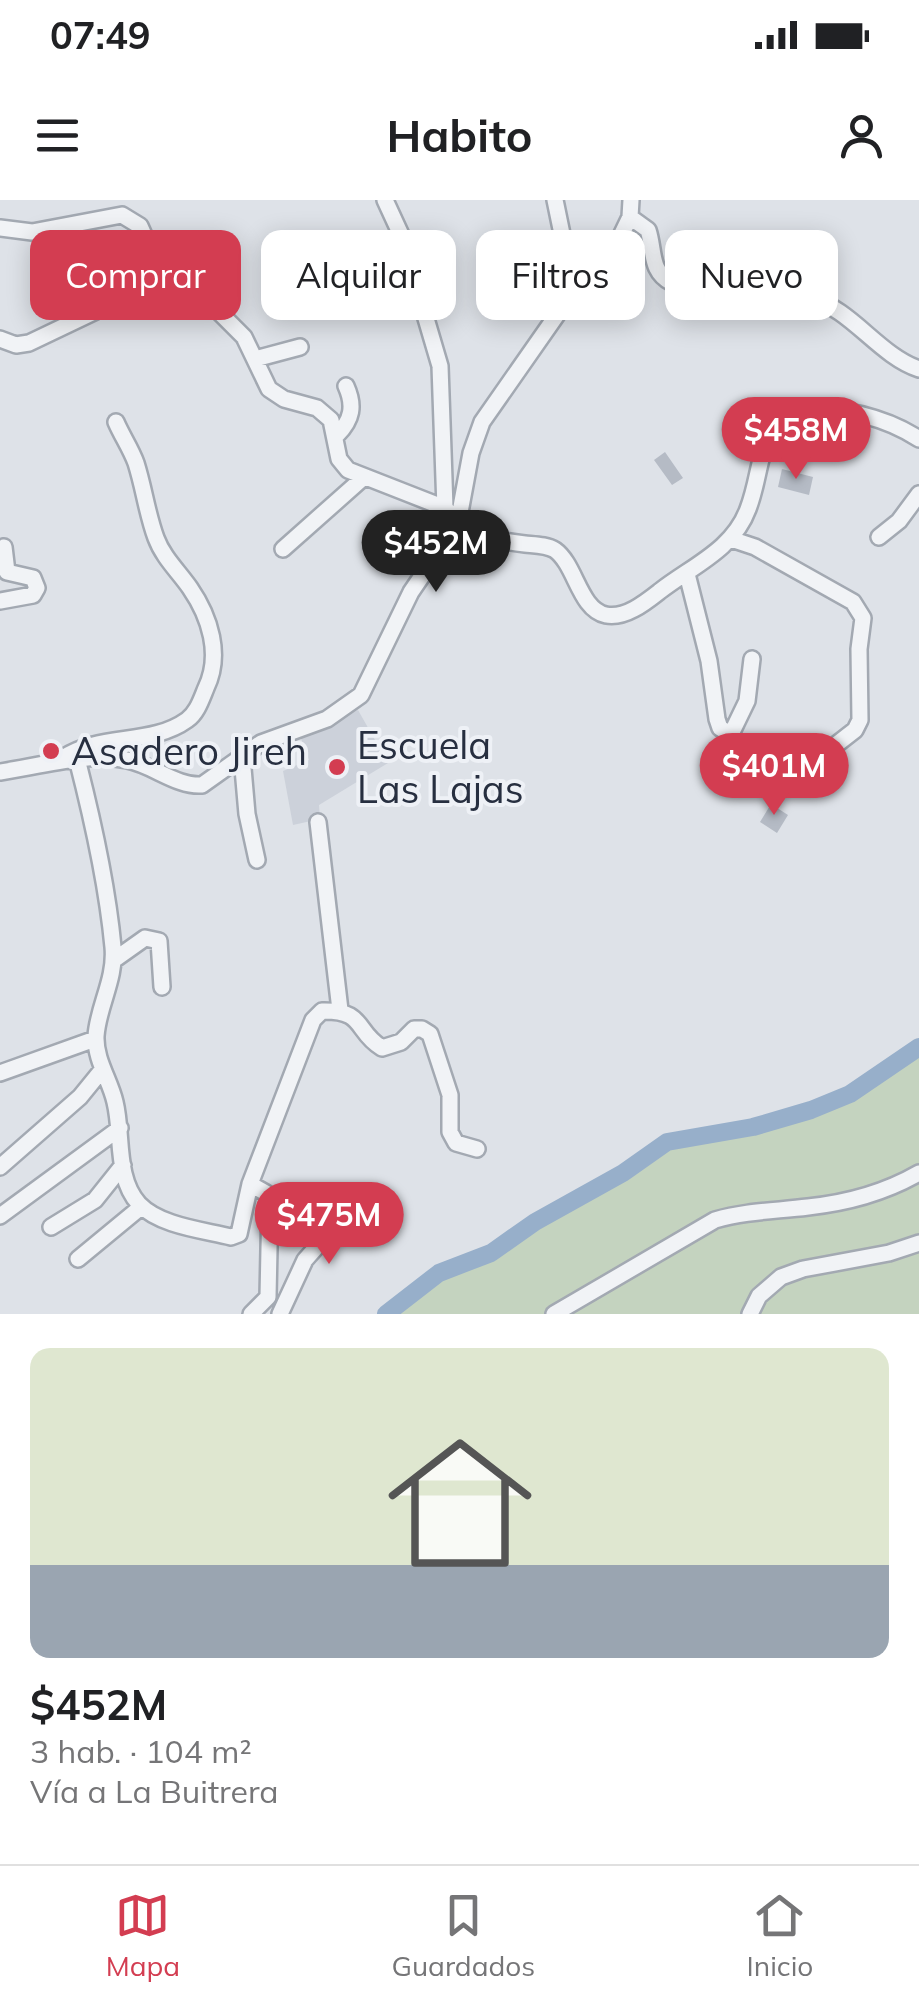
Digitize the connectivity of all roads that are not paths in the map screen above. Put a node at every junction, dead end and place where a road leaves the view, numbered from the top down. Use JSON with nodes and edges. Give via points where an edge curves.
{"nodes":[{"id":1,"x":385,"y":200,"type":"edge"},
{"id":2,"x":554,"y":200,"type":"edge"},
{"id":3,"x":630,"y":208,"type":"edge"},
{"id":4,"x":0,"y":228,"type":"edge"},
{"id":5,"x":43,"y":230,"type":"edge"},
{"id":6,"x":142,"y":230,"type":"edge"},
{"id":7,"x":399,"y":230,"type":"edge"},
{"id":8,"x":561,"y":230,"type":"edge"},
{"id":9,"x":30,"y":232,"type":"edge"},
{"id":10,"x":78,"y":320,"type":"edge"},
{"id":11,"x":226,"y":320,"type":"edge"},
{"id":12,"x":428,"y":320,"type":"edge"},
{"id":13,"x":552,"y":320,"type":"edge"},
{"id":14,"x":0,"y":339,"type":"edge"},
{"id":15,"x":300,"y":347,"type":"dead end"},
{"id":16,"x":256,"y":358,"type":"junction"},
{"id":17,"x":919,"y":369,"type":"edge"},
{"id":18,"x":346,"y":386,"type":"dead end"},
{"id":19,"x":116,"y":422,"type":"dead end"},
{"id":20,"x":337,"y":434,"type":"junction"},
{"id":21,"x":919,"y":439,"type":"edge"},
{"id":22,"x":364,"y":478,"type":"junction"},
{"id":23,"x":919,"y":494,"type":"edge"},
{"id":24,"x":445,"y":508,"type":"junction"},
{"id":25,"x":458,"y":523,"type":"junction"},
{"id":26,"x":879,"y":537,"type":"dead end"},
{"id":27,"x":731,"y":539,"type":"junction"},
{"id":28,"x":4,"y":546,"type":"dead end"},
{"id":29,"x":283,"y":550,"type":"dead end"},
{"id":30,"x":687,"y":574,"type":"junction"},
{"id":31,"x":0,"y":601,"type":"edge"},
{"id":32,"x":752,"y":659,"type":"dead end"},
{"id":33,"x":837,"y":744,"type":"dead end"},
{"id":34,"x":242,"y":757,"type":"junction"},
{"id":35,"x":77,"y":760,"type":"junction"},
{"id":36,"x":57,"y":764,"type":"junction"},
{"id":37,"x":0,"y":772,"type":"edge"},
{"id":38,"x":318,"y":822,"type":"dead end"},
{"id":39,"x":257,"y":860,"type":"dead end"},
{"id":40,"x":114,"y":960,"type":"junction"},
{"id":41,"x":162,"y":987,"type":"dead end"},
{"id":42,"x":340,"y":1010,"type":"junction"},
{"id":43,"x":96,"y":1040,"type":"junction"},
{"id":44,"x":102,"y":1070,"type":"junction"},
{"id":45,"x":0,"y":1073,"type":"edge"},
{"id":46,"x":120,"y":1128,"type":"junction"},
{"id":47,"x":477,"y":1149,"type":"dead end"},
{"id":48,"x":123,"y":1165,"type":"junction"},
{"id":49,"x":0,"y":1167,"type":"edge"},
{"id":50,"x":919,"y":1173,"type":"edge"},
{"id":51,"x":250,"y":1184,"type":"junction"},
{"id":52,"x":141,"y":1206,"type":"junction"},
{"id":53,"x":0,"y":1216,"type":"edge"},
{"id":54,"x":370,"y":1216,"type":"dead end"},
{"id":55,"x":51,"y":1227,"type":"dead end"},
{"id":56,"x":919,"y":1243,"type":"edge"},
{"id":57,"x":78,"y":1259,"type":"dead end"},
{"id":58,"x":252,"y":1314,"type":"edge"},
{"id":59,"x":280,"y":1314,"type":"edge"},
{"id":60,"x":554,"y":1314,"type":"edge"},
{"id":61,"x":750,"y":1314,"type":"edge"}],
"edges":[{"from":1,"to":7,"type":"street"},
{"from":2,"to":8,"type":"street"},
{"from":3,"to":17,"type":"street","via":[[648,230],[658,272],[673,283],[813,298]]},
{"from":4,"to":9,"type":"street"},
{"from":5,"to":6,"type":"street","via":[[122,215]]},
{"from":10,"to":14,"type":"street","via":[[29,344]]},
{"from":11,"to":16,"type":"street"},
{"from":12,"to":24,"type":"street","via":[[440,366]]},
{"from":13,"to":25,"type":"street","via":[[476,432]]},
{"from":15,"to":16,"type":"street"},
{"from":16,"to":20,"type":"street","via":[[268,388],[317,408]]},
{"from":18,"to":20,"type":"street","via":[[351,412]]},
{"from":19,"to":36,"type":"street","via":[[135,460],[156,540],[192,592],[216,646],[215,661],[194,714],[183,723],[77,749]]},
{"from":20,"to":22,"type":"street","via":[[340,460]]},
{"from":21,"to":27,"type":"street","via":[[864,414],[792,406],[776,420],[748,509]]},
{"from":22,"to":24,"type":"street"},
{"from":22,"to":29,"type":"street"},
{"from":23,"to":26,"type":"street"},
{"from":24,"to":25,"type":"street"},
{"from":25,"to":30,"type":"street","via":[[489,540],[552,548],[594,609],[607,616],[624,614]]},
{"from":25,"to":34,"type":"street","via":[[411,592],[361,695],[328,719],[281,733]]},
{"from":27,"to":30,"type":"street"},
{"from":27,"to":33,"type":"street","via":[[860,608],[860,720]]},
{"from":28,"to":31,"type":"street","via":[[6,572],[34,578],[37,588]]},
{"from":30,"to":32,"type":"street","via":[[720,728],[727,732],[746,701]]},
{"from":34,"to":35,"type":"street","via":[[212,780],[191,786],[122,759]]},
{"from":34,"to":39,"type":"street"},
{"from":35,"to":36,"type":"street"},
{"from":35,"to":40,"type":"street","via":[[99,847]]},
{"from":36,"to":37,"type":"street"},
{"from":38,"to":42,"type":"street"},
{"from":40,"to":41,"type":"street","via":[[145,938],[159,941]]},
{"from":40,"to":43,"type":"street"},
{"from":42,"to":47,"type":"street","via":[[363,1024],[382,1048],[414,1029],[430,1034],[450,1096],[450,1132],[456,1143]]},
{"from":42,"to":51,"type":"street","via":[[322,1010],[313,1020]]},
{"from":43,"to":44,"type":"street"},
{"from":43,"to":45,"type":"street"},
{"from":44,"to":46,"type":"street"},
{"from":44,"to":49,"type":"street"},
{"from":46,"to":48,"type":"street"},
{"from":46,"to":53,"type":"street"},
{"from":48,"to":52,"type":"street","via":[[128,1190]]},
{"from":48,"to":55,"type":"street","via":[[95,1200]]},
{"from":50,"to":60,"type":"street","via":[[842,1202],[716,1220]]},
{"from":51,"to":52,"type":"street","via":[[239,1234],[231,1237],[165,1220]]},
{"from":51,"to":58,"type":"street","via":[[270,1201],[268,1297]]},
{"from":52,"to":57,"type":"street"},
{"from":54,"to":59,"type":"street","via":[[320,1243]]},
{"from":56,"to":61,"type":"street","via":[[781,1277]]}]}
